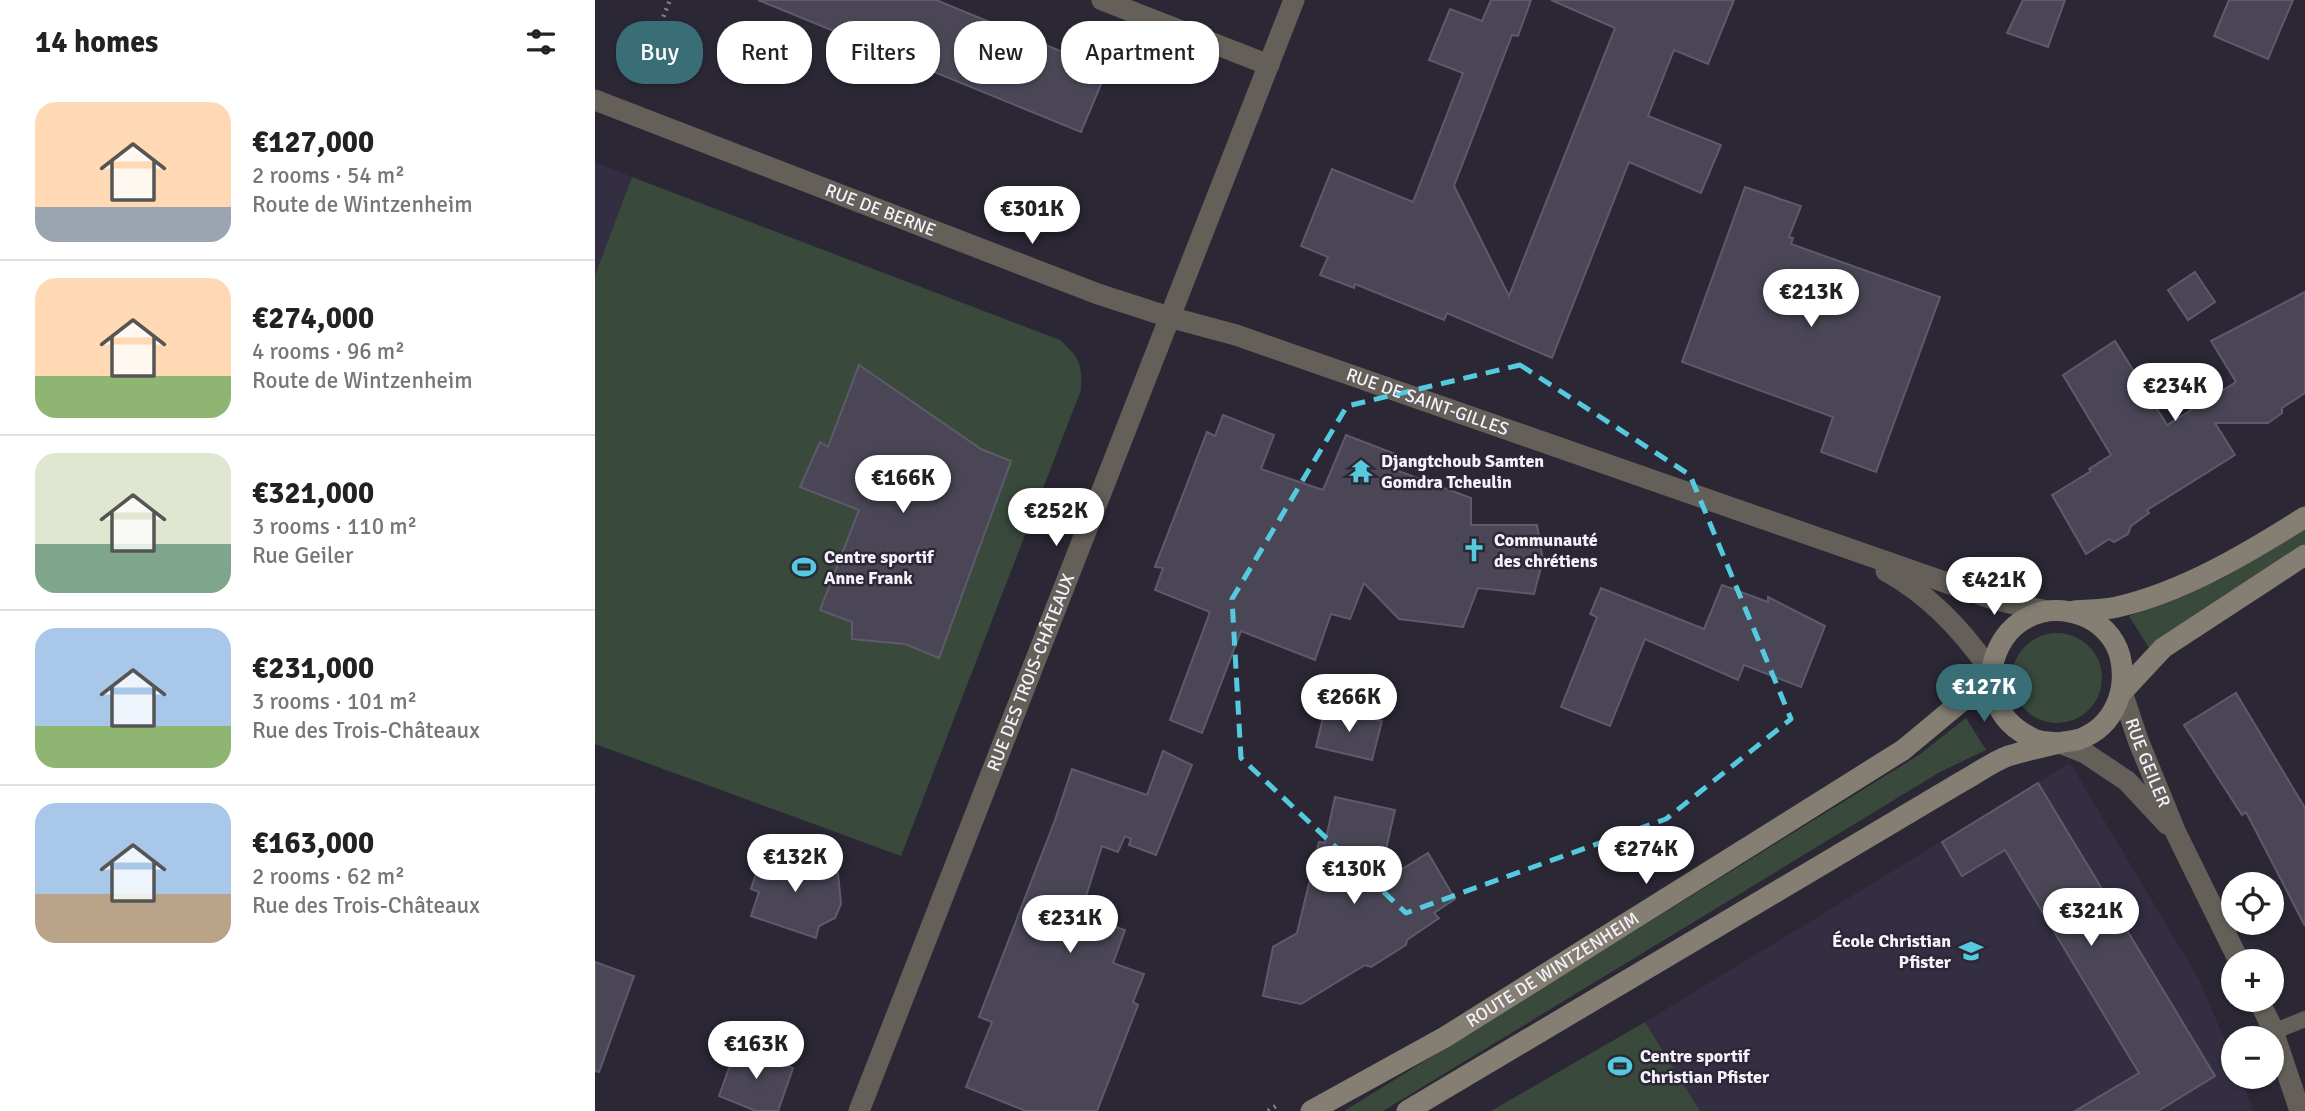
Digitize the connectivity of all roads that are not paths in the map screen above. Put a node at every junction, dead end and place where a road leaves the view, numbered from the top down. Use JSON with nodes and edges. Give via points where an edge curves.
{"nodes":[{"id":1,"x":1102,"y":0,"type":"edge"},
{"id":2,"x":1294,"y":0,"type":"edge"},
{"id":3,"x":1269,"y":65,"type":"junction"},
{"id":4,"x":595,"y":100,"type":"edge"},
{"id":5,"x":1169,"y":317,"type":"junction"},
{"id":6,"x":2305,"y":517,"type":"edge"},
{"id":7,"x":1841,"y":547,"type":"junction"},
{"id":8,"x":2305,"y":555,"type":"edge"},
{"id":9,"x":2047,"y":611,"type":"junction"},
{"id":10,"x":2069,"y":611,"type":"junction"},
{"id":11,"x":1990,"y":670,"type":"junction"},
{"id":12,"x":2122,"y":692,"type":"junction"},
{"id":13,"x":2060,"y":743,"type":"junction"},
{"id":14,"x":2176,"y":833,"type":"junction"},
{"id":15,"x":2233,"y":949,"type":"edge"},
{"id":16,"x":2305,"y":1019,"type":"edge"},
{"id":17,"x":2284,"y":1028,"type":"edge"},
{"id":18,"x":2284,"y":1064,"type":"edge"},
{"id":19,"x":859,"y":1111,"type":"edge"},
{"id":20,"x":1311,"y":1111,"type":"edge"},
{"id":21,"x":1407,"y":1111,"type":"edge"},
{"id":22,"x":2300,"y":1111,"type":"edge"}],
"edges":[{"from":1,"to":3,"type":"street"},
{"from":2,"to":3,"type":"street","name":"RUE DES TROIS-CHÂTEAUX"},
{"from":3,"to":5,"type":"street","name":"RUE DES TROIS-CHÂTEAUX"},
{"from":4,"to":5,"type":"street","name":"RUE DE BERNE"},
{"from":5,"to":7,"type":"street","name":"RUE DE SAINT-GILLES","via":[[1236,335]]},
{"from":5,"to":19,"type":"street","name":"RUE DES TROIS-CHÂTEAUX"},
{"from":6,"to":10,"type":"main road","via":[[2251,551],[2158,595],[2114,608]]},
{"from":7,"to":9,"type":"street","name":"RUE DE SAINT-GILLES","via":[[1996,600]]},
{"from":7,"to":11,"type":"street","name":"RUE DE SAINT-GILLES","via":[[1912,585],[1970,641]]},
{"from":8,"to":12,"type":"main road","via":[[2163,648]]},
{"from":9,"to":10,"type":"main road","name":"ROUTE DE WINTZENHEIM"},
{"from":9,"to":11,"type":"main road","name":"ROUTE DE WINTZENHEIM","via":[[2026,617],[2009,631],[1996,649]]},
{"from":10,"to":12,"type":"main road","name":"ROUTE DE WINTZENHEIM","via":[[2089,618],[2118,650]]},
{"from":11,"to":13,"type":"main road","via":[[1992,692],[2001,713],[2036,740]]},
{"from":11,"to":20,"type":"main road","name":"ROUTE DE WINTZENHEIM","via":[[1968,696],[1903,750],[1445,1037]]},
{"from":12,"to":13,"type":"main road","via":[[2099,729]]},
{"from":12,"to":14,"type":"street","name":"RUE GEILER"},
{"from":13,"to":14,"type":"street","name":"RUE GEILER","via":[[2085,753],[2127,781]]},
{"from":13,"to":21,"type":"main road","via":[[2006,757],[1961,782]]},
{"from":14,"to":15,"type":"street","name":"RUE GEILER"},
{"from":16,"to":17,"type":"lane"},
{"from":18,"to":22,"type":"street"}]}
